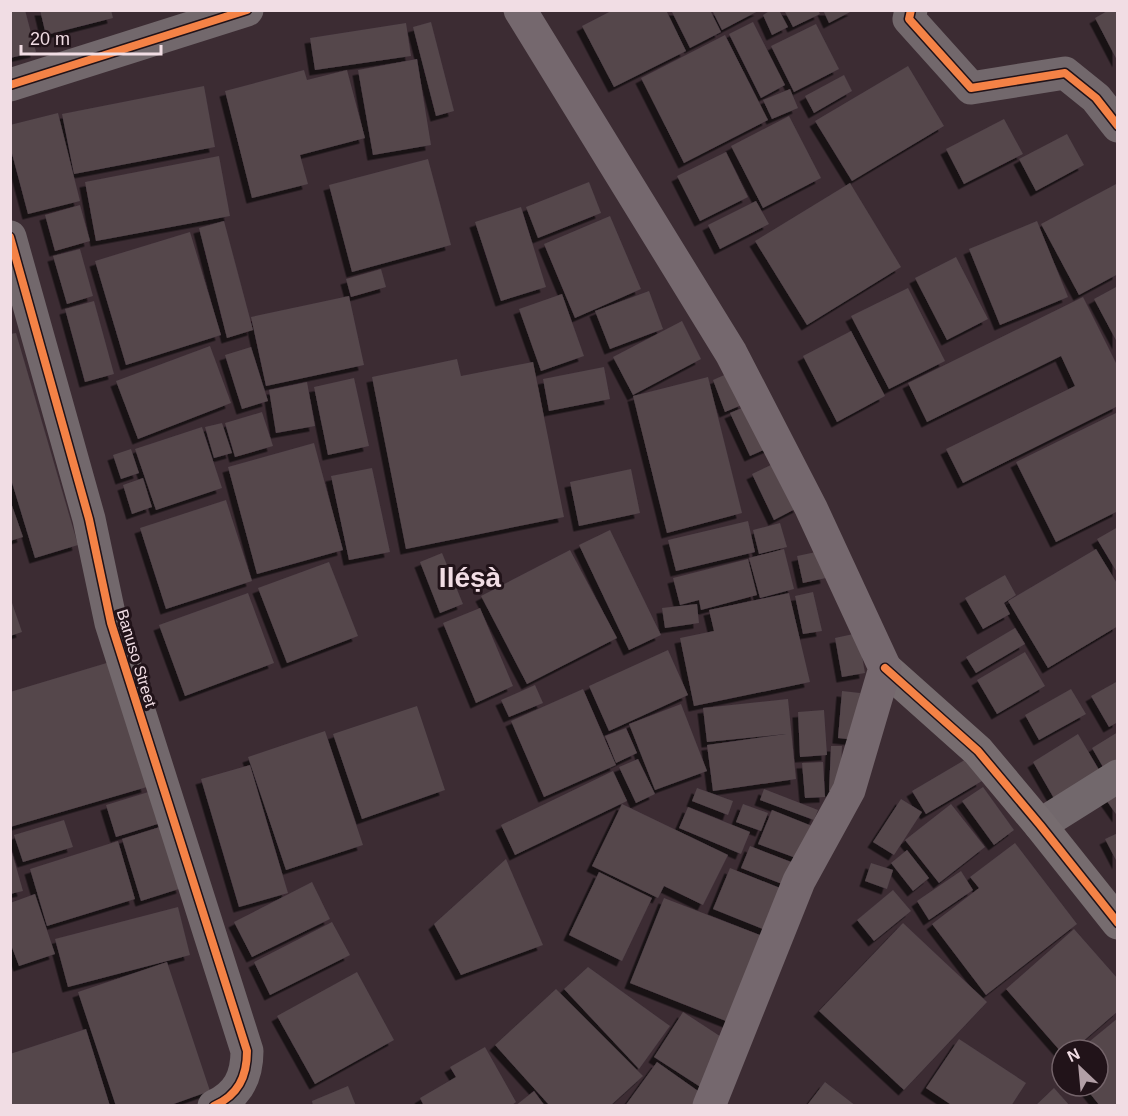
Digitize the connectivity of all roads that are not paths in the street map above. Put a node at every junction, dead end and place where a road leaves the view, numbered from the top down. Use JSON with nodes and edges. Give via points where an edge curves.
{"nodes":[{"id":1,"x":247,"y":10,"type":"edge"},
{"id":2,"x":520,"y":10,"type":"edge"},
{"id":3,"x":911,"y":10,"type":"edge"},
{"id":4,"x":10,"y":85,"type":"edge"},
{"id":5,"x":1118,"y":126,"type":"edge"},
{"id":6,"x":10,"y":237,"type":"edge"},
{"id":7,"x":885,"y":668,"type":"junction"},
{"id":8,"x":1118,"y":777,"type":"edge"},
{"id":9,"x":1040,"y":825,"type":"junction"},
{"id":10,"x":1118,"y":923,"type":"edge"},
{"id":11,"x":214,"y":1106,"type":"edge"},
{"id":12,"x":709,"y":1106,"type":"edge"}],
"edges":[{"from":1,"to":4,"type":"street"},
{"from":2,"to":7,"type":"main road","via":[[731,353],[811,508]]},
{"from":3,"to":5,"type":"street","via":[[909,19],[971,88],[1065,73],[1096,98]]},
{"from":6,"to":11,"type":"street","name":"Banuso Street","via":[[90,519],[111,623],[247,1051],[247,1069],[241,1083],[226,1100]]},
{"from":7,"to":9,"type":"street","via":[[978,751]]},
{"from":7,"to":12,"type":"main road","via":[[849,790],[799,881]]},
{"from":8,"to":9,"type":"street"},
{"from":9,"to":10,"type":"street"}]}
